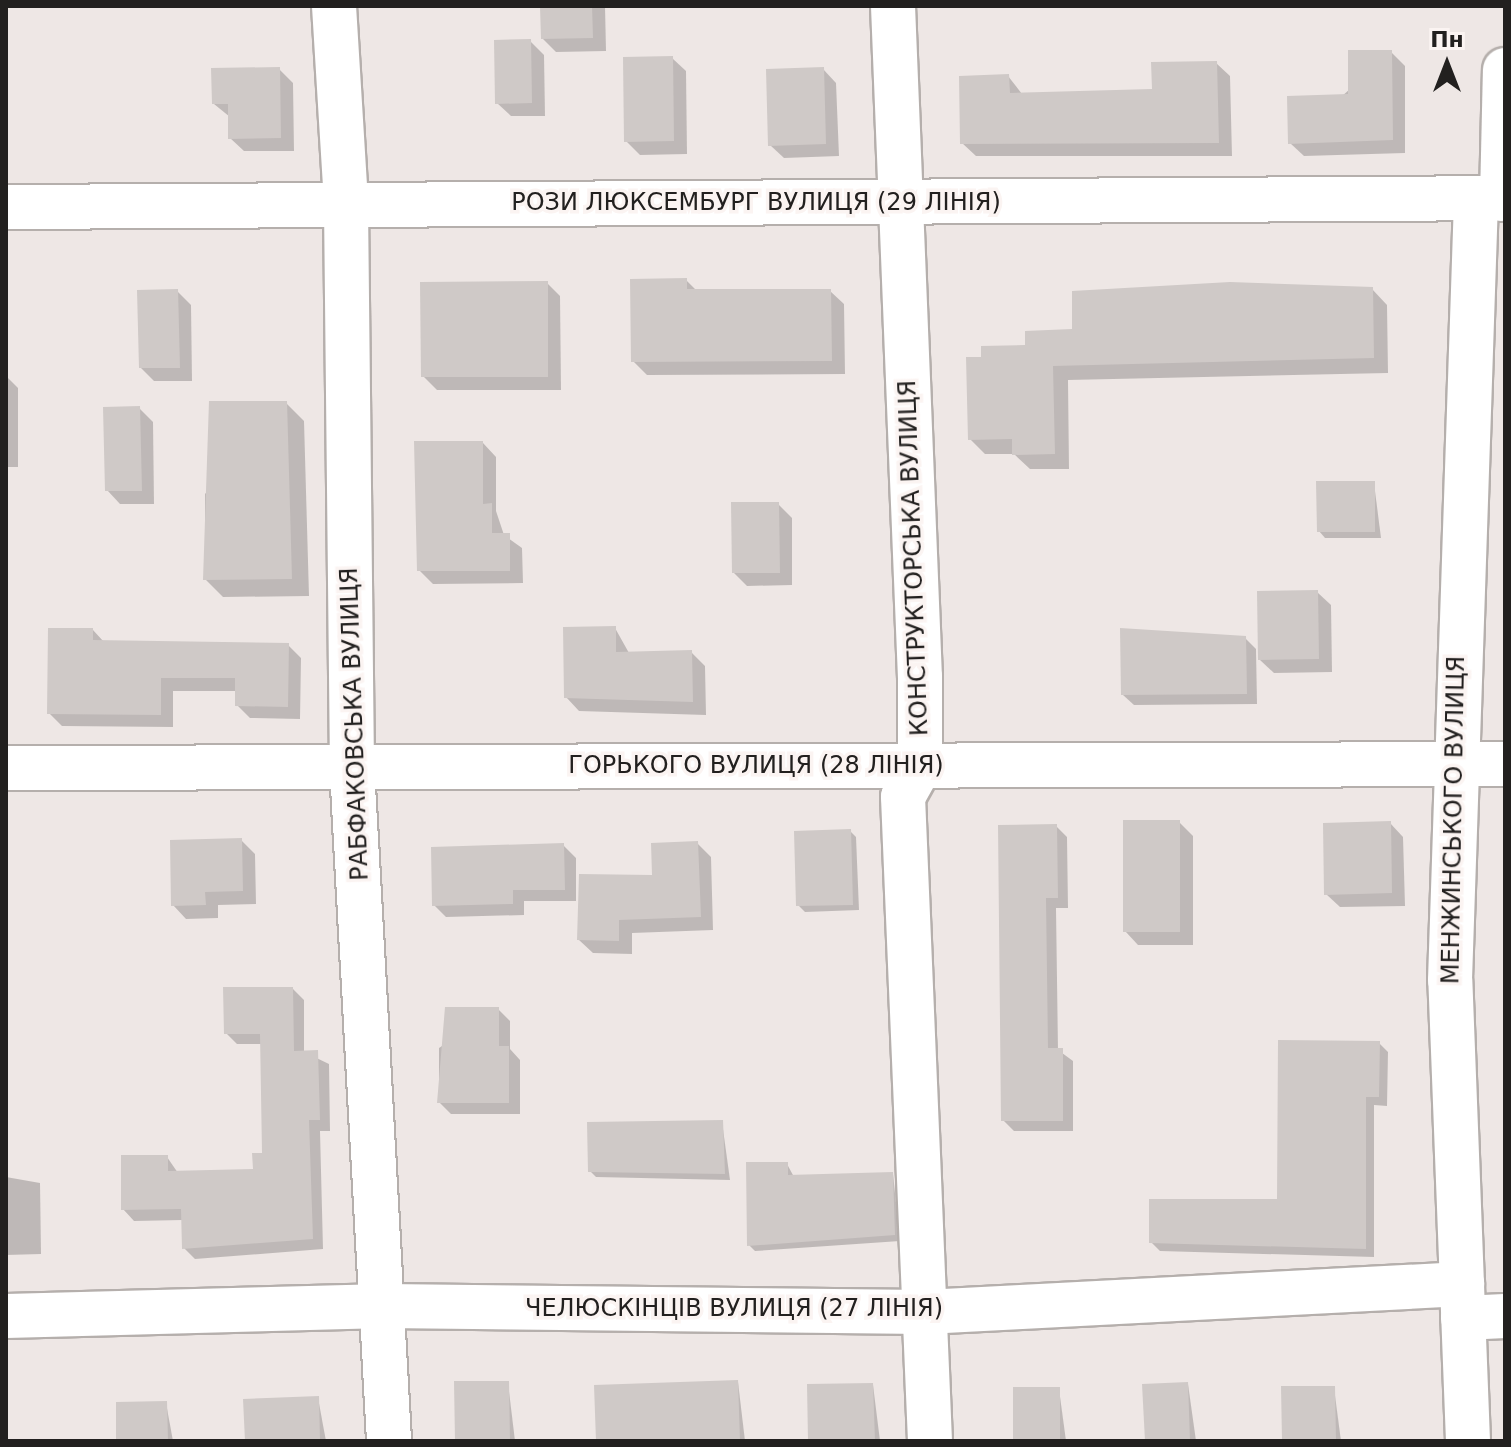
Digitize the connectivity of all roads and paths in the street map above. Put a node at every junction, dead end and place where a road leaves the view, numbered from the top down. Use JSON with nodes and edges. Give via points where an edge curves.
{"nodes":[{"id":1,"x":334,"y":6,"type":"edge"},
{"id":2,"x":893,"y":6,"type":"edge"},
{"id":3,"x":1505,"y":70,"type":"edge"},
{"id":4,"x":1494,"y":199,"type":"edge"},
{"id":5,"x":903,"y":202,"type":"junction"},
{"id":6,"x":346,"y":205,"type":"junction"},
{"id":7,"x":6,"y":207,"type":"edge"},
{"id":8,"x":1505,"y":764,"type":"edge"},
{"id":9,"x":1452,"y":765,"type":"junction"},
{"id":10,"x":920,"y":766,"type":"junction"},
{"id":11,"x":6,"y":768,"type":"edge"},
{"id":12,"x":352,"y":768,"type":"junction"},
{"id":13,"x":385,"y":1306,"type":"junction"},
{"id":14,"x":1477,"y":1306,"type":"edge"},
{"id":15,"x":925,"y":1312,"type":"junction"},
{"id":16,"x":6,"y":1316,"type":"edge"},
{"id":17,"x":389,"y":1441,"type":"edge"},
{"id":18,"x":930,"y":1441,"type":"edge"},
{"id":19,"x":1468,"y":1441,"type":"edge"}],
"edges":[{"from":1,"to":6,"type":"street","name":"РАБФАКОВСЬКА ВУЛИЦЯ"},
{"from":2,"to":5,"type":"street","name":"КОНСТРУКТОРСЬКА ВУЛИЦЯ"},
{"from":3,"to":4,"type":"street","name":"МЕНЖИНСЬКОГО ВУЛИЦЯ"},
{"from":4,"to":5,"type":"street","name":"РОЗИ ЛЮКСЕМБУРГ ВУЛИЦЯ (29 ЛIНIЯ)"},
{"from":4,"to":9,"type":"street","name":"МЕНЖИНСЬКОГО ВУЛИЦЯ"},
{"from":5,"to":6,"type":"street","name":"РОЗИ ЛЮКСЕМБУРГ ВУЛИЦЯ (29 ЛIНIЯ)"},
{"from":5,"to":10,"type":"street","name":"КОНСТРУКТОРСЬКА ВУЛИЦЯ"},
{"from":6,"to":7,"type":"street","name":"РОЗИ ЛЮКСЕМБУРГ ВУЛИЦЯ (29 ЛIНIЯ)"},
{"from":6,"to":12,"type":"street","name":"РАБФАКОВСЬКА ВУЛИЦЯ"},
{"from":8,"to":9,"type":"street","name":"ГОРЬКОГО ВУЛИЦЯ (28 ЛIНIЯ)"},
{"from":9,"to":10,"type":"street","name":"ГОРЬКОГО ВУЛИЦЯ (28 ЛIНIЯ)"},
{"from":9,"to":14,"type":"street","name":"МЕНЖИНСЬКОГО ВУЛИЦЯ","via":[[1450,980]]},
{"from":10,"to":12,"type":"street","name":"ГОРЬКОГО ВУЛИЦЯ (28 ЛIНIЯ)"},
{"from":10,"to":15,"type":"street","name":"КОНСТРУКТОРСЬКА ВУЛИЦЯ","via":[[903,797]]},
{"from":11,"to":12,"type":"street","name":"ГОРЬКОГО ВУЛИЦЯ (28 ЛIНIЯ)"},
{"from":12,"to":13,"type":"street","name":"РАБФАКОВСЬКА ВУЛИЦЯ"},
{"from":13,"to":15,"type":"street","name":"ЧЕЛЮСКІНЦІВ ВУЛИЦЯ (27 ЛIНIЯ)"},
{"from":13,"to":16,"type":"street","name":"ЧЕЛЮСКІНЦІВ ВУЛИЦЯ (27 ЛIНIЯ)"},
{"from":13,"to":17,"type":"street","name":"РАБФАКОВСЬКА ВУЛИЦЯ"},
{"from":14,"to":15,"type":"street","name":"ЧЕЛЮСКІНЦІВ ВУЛИЦЯ (27 ЛIНIЯ)"},
{"from":14,"to":19,"type":"street","name":"МЕНЖИНСЬКОГО ВУЛИЦЯ"},
{"from":15,"to":18,"type":"street","name":"КОНСТРУКТОРСЬКА ВУЛИЦЯ"}]}
